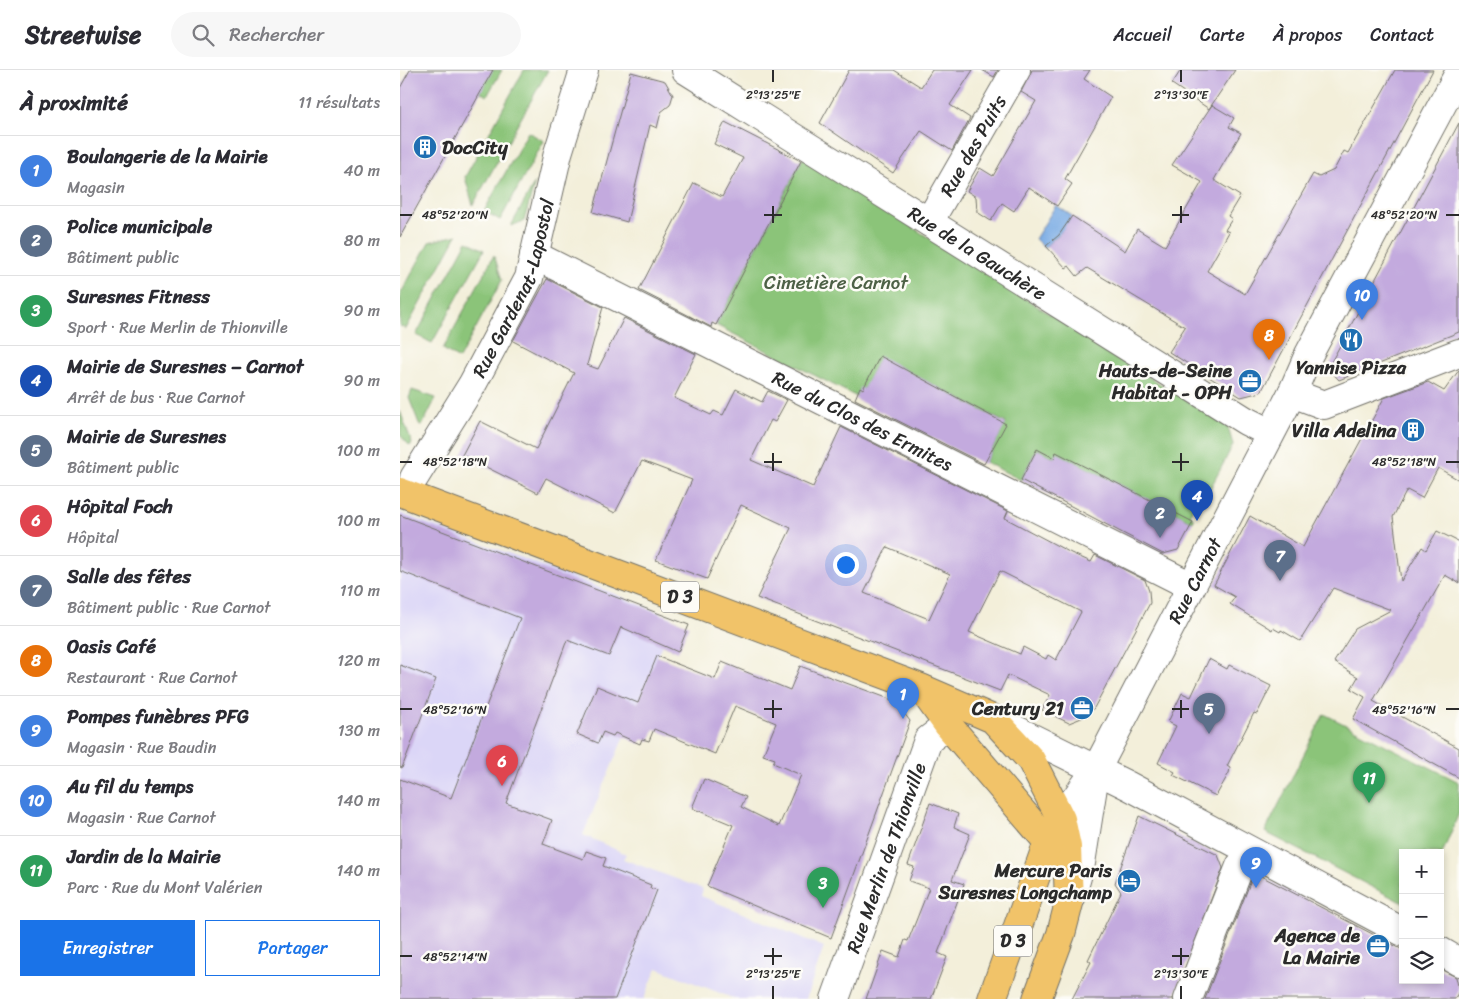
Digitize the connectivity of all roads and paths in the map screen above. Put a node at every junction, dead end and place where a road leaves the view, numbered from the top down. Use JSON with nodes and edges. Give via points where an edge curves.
{"nodes":[{"id":1,"x":584,"y":70,"type":"edge"},
{"id":2,"x":686,"y":70,"type":"edge"},
{"id":3,"x":1016,"y":70,"type":"edge"},
{"id":4,"x":1459,"y":73,"type":"edge"},
{"id":5,"x":929,"y":222,"type":"junction"},
{"id":6,"x":534,"y":255,"type":"junction"},
{"id":7,"x":1459,"y":353,"type":"edge"},
{"id":8,"x":1292,"y":393,"type":"junction"},
{"id":9,"x":1270,"y":433,"type":"junction"},
{"id":10,"x":403,"y":476,"type":"edge"},
{"id":11,"x":1191,"y":586,"type":"junction"},
{"id":12,"x":921,"y":688,"type":"junction"},
{"id":13,"x":993,"y":719,"type":"junction"},
{"id":14,"x":948,"y":725,"type":"junction"},
{"id":15,"x":1096,"y":770,"type":"junction"},
{"id":16,"x":1054,"y":830,"type":"junction"},
{"id":17,"x":1240,"y":866,"type":"dead end"},
{"id":18,"x":1069,"y":903,"type":"junction"},
{"id":19,"x":1399,"y":930,"type":"edge"},
{"id":20,"x":1444,"y":954,"type":"edge"},
{"id":21,"x":1459,"y":962,"type":"edge"},
{"id":22,"x":836,"y":999,"type":"edge"},
{"id":23,"x":992,"y":999,"type":"edge"},
{"id":24,"x":1037,"y":999,"type":"edge"},
{"id":25,"x":1188,"y":999,"type":"edge"}],
"edges":[{"from":1,"to":6,"type":"street","name":"Rue Gardenat-Lapostol","via":[[558,153]]},
{"from":2,"to":5,"type":"street","name":"Rue de la Gauchère"},
{"from":3,"to":5,"type":"street","name":"Rue des Puits"},
{"from":4,"to":8,"type":"street","name":"Rue Carnot"},
{"from":5,"to":9,"type":"street","name":"Rue de la Gauchère"},
{"from":6,"to":10,"type":"street","name":"Rue Gardenat-Lapostol","via":[[529,278],[472,385]]},
{"from":6,"to":11,"type":"street","name":"Rue du Clos des Ermites"},
{"from":7,"to":8,"type":"street","via":[[1324,405]]},
{"from":8,"to":9,"type":"street","name":"Rue Carnot"},
{"from":9,"to":11,"type":"street","name":"Rue Carnot"},
{"from":10,"to":12,"type":"main road","number":"D 3","via":[[438,507]]},
{"from":11,"to":15,"type":"street","name":"Rue Carnot"},
{"from":12,"to":13,"type":"main road","number":"D 3"},
{"from":12,"to":14,"type":"main road","number":"D 3"},
{"from":13,"to":15,"type":"street","number":"D 3"},
{"from":13,"to":16,"type":"main road","number":"D 3","via":[[1032,760]]},
{"from":14,"to":16,"type":"main road","number":"D 3"},
{"from":14,"to":22,"type":"street","name":"Rue Merlin de Thionville","via":[[928,740]]},
{"from":15,"to":16,"type":"street"},
{"from":15,"to":18,"type":"street","number":"D 3","via":[[1081,863]]},
{"from":15,"to":19,"type":"street"},
{"from":16,"to":18,"type":"main road","number":"D 3","via":[[1067,847]]},
{"from":16,"to":23,"type":"main road","number":"D 3"},
{"from":17,"to":25,"type":"street"},
{"from":18,"to":24,"type":"main road","number":"D 3"},
{"from":20,"to":21,"type":"street"}]}
